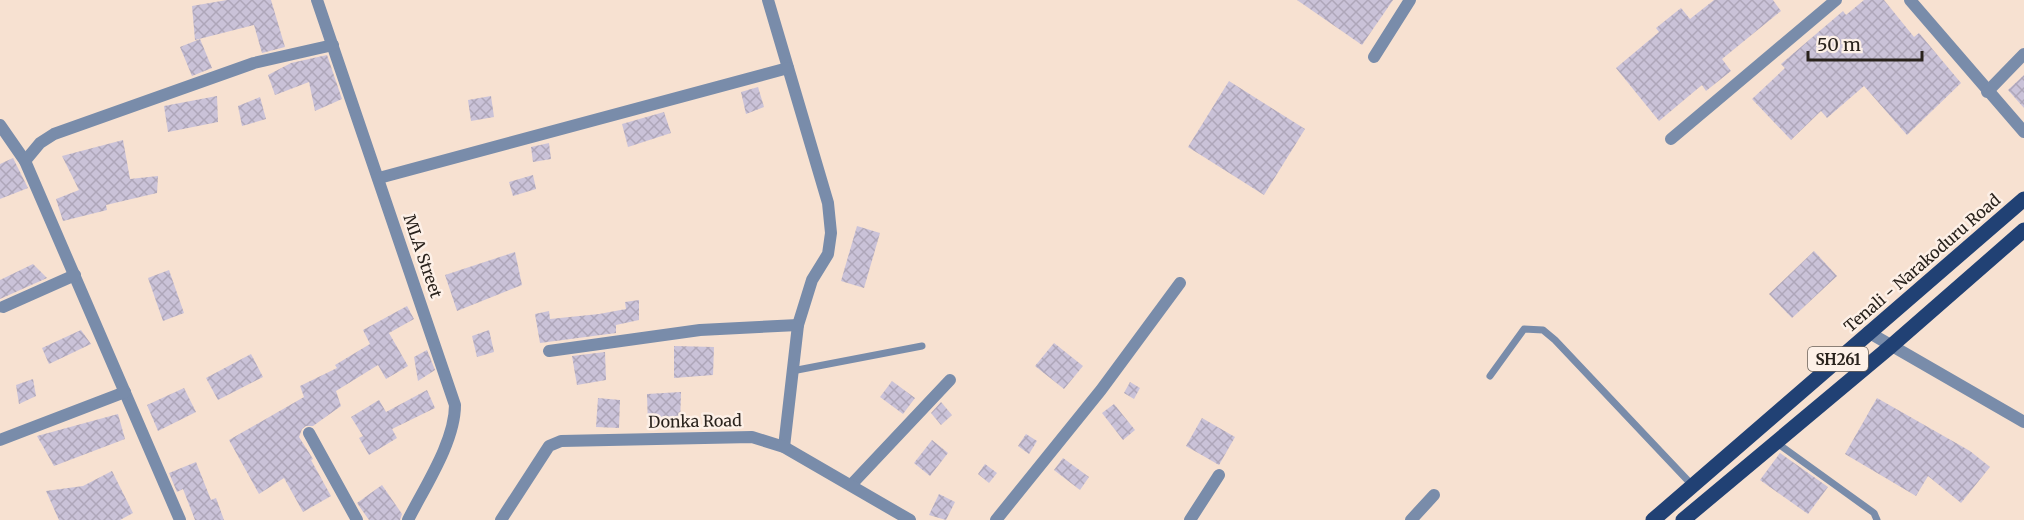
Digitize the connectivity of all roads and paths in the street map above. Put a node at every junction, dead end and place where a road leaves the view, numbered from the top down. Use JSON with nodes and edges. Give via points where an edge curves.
{"nodes":[{"id":1,"x":317,"y":0,"type":"edge"},
{"id":2,"x":768,"y":0,"type":"edge"},
{"id":3,"x":1410,"y":0,"type":"edge"},
{"id":4,"x":1836,"y":0,"type":"edge"},
{"id":5,"x":1910,"y":0,"type":"edge"},
{"id":6,"x":333,"y":45,"type":"junction"},
{"id":7,"x":2024,"y":54,"type":"edge"},
{"id":8,"x":1374,"y":57,"type":"dead end"},
{"id":9,"x":788,"y":68,"type":"junction"},
{"id":10,"x":1987,"y":92,"type":"junction"},
{"id":11,"x":0,"y":125,"type":"edge"},
{"id":12,"x":2024,"y":132,"type":"edge"},
{"id":13,"x":1671,"y":139,"type":"dead end"},
{"id":14,"x":25,"y":161,"type":"junction"},
{"id":15,"x":379,"y":178,"type":"junction"},
{"id":16,"x":2024,"y":199,"type":"edge"},
{"id":17,"x":2024,"y":230,"type":"edge"},
{"id":18,"x":75,"y":275,"type":"junction"},
{"id":19,"x":1180,"y":283,"type":"dead end"},
{"id":20,"x":3,"y":307,"type":"dead end"},
{"id":21,"x":798,"y":325,"type":"junction"},
{"id":22,"x":1868,"y":332,"type":"junction"},
{"id":23,"x":922,"y":346,"type":"dead end"},
{"id":24,"x":1890,"y":347,"type":"junction"},
{"id":25,"x":549,"y":351,"type":"dead end"},
{"id":26,"x":791,"y":371,"type":"junction"},
{"id":27,"x":1490,"y":376,"type":"dead end"},
{"id":28,"x":950,"y":380,"type":"dead end"},
{"id":29,"x":125,"y":392,"type":"junction"},
{"id":30,"x":2024,"y":422,"type":"edge"},
{"id":31,"x":309,"y":434,"type":"dead end"},
{"id":32,"x":0,"y":440,"type":"edge"},
{"id":33,"x":1777,"y":443,"type":"junction"},
{"id":34,"x":784,"y":447,"type":"junction"},
{"id":35,"x":1219,"y":475,"type":"dead end"},
{"id":36,"x":851,"y":486,"type":"junction"},
{"id":37,"x":1693,"y":486,"type":"junction"},
{"id":38,"x":1434,"y":495,"type":"dead end"},
{"id":39,"x":180,"y":520,"type":"edge"},
{"id":40,"x":357,"y":520,"type":"edge"},
{"id":41,"x":408,"y":520,"type":"edge"},
{"id":42,"x":501,"y":520,"type":"edge"},
{"id":43,"x":910,"y":520,"type":"edge"},
{"id":44,"x":996,"y":520,"type":"edge"},
{"id":45,"x":1190,"y":520,"type":"edge"},
{"id":46,"x":1412,"y":520,"type":"edge"},
{"id":47,"x":1653,"y":520,"type":"edge"},
{"id":48,"x":1683,"y":520,"type":"edge"},
{"id":49,"x":1877,"y":520,"type":"edge"}],
"edges":[{"from":1,"to":6,"type":"street","name":"MLA Street"},
{"from":2,"to":9,"type":"street"},
{"from":3,"to":8,"type":"street"},
{"from":4,"to":13,"type":"street"},
{"from":5,"to":10,"type":"street"},
{"from":6,"to":14,"type":"street","via":[[254,63],[54,134]]},
{"from":6,"to":15,"type":"street","name":"MLA Street"},
{"from":7,"to":10,"type":"street"},
{"from":9,"to":15,"type":"street"},
{"from":9,"to":21,"type":"street","via":[[828,203],[831,233],[826,260],[812,280]]},
{"from":10,"to":12,"type":"street"},
{"from":11,"to":14,"type":"street"},
{"from":14,"to":18,"type":"street"},
{"from":15,"to":41,"type":"street","name":"MLA Street","via":[[454,405],[455,418],[448,439]]},
{"from":16,"to":22,"type":"main road","name":"Tenali - Narakoduru Road","number":"SH261"},
{"from":17,"to":24,"type":"main road","number":"SH261"},
{"from":18,"to":20,"type":"street"},
{"from":18,"to":29,"type":"street"},
{"from":19,"to":44,"type":"street","via":[[1101,390]]},
{"from":21,"to":25,"type":"street","via":[[700,330]]},
{"from":21,"to":26,"type":"street"},
{"from":22,"to":24,"type":"street"},
{"from":22,"to":37,"type":"main road","name":"Tenali - Narakoduru Road","number":"SH261"},
{"from":23,"to":26,"type":"lane"},
{"from":24,"to":30,"type":"street"},
{"from":24,"to":33,"type":"main road","number":"SH261"},
{"from":26,"to":34,"type":"street"},
{"from":27,"to":37,"type":"lane","via":[[1524,329],[1543,330],[1580,363]]},
{"from":28,"to":36,"type":"street"},
{"from":29,"to":32,"type":"street"},
{"from":29,"to":39,"type":"street"},
{"from":31,"to":40,"type":"street"},
{"from":33,"to":48,"type":"main road","number":"SH261"},
{"from":33,"to":49,"type":"lane","via":[[1874,513]]},
{"from":34,"to":36,"type":"street","name":"Donka Road"},
{"from":34,"to":42,"type":"street","name":"Donka Road","via":[[752,436],[561,441],[549,446]]},
{"from":35,"to":45,"type":"street"},
{"from":36,"to":43,"type":"street","name":"Donka Road"},
{"from":37,"to":47,"type":"main road","name":"Tenali - Narakoduru Road","number":"SH261"},
{"from":38,"to":46,"type":"street"}]}
